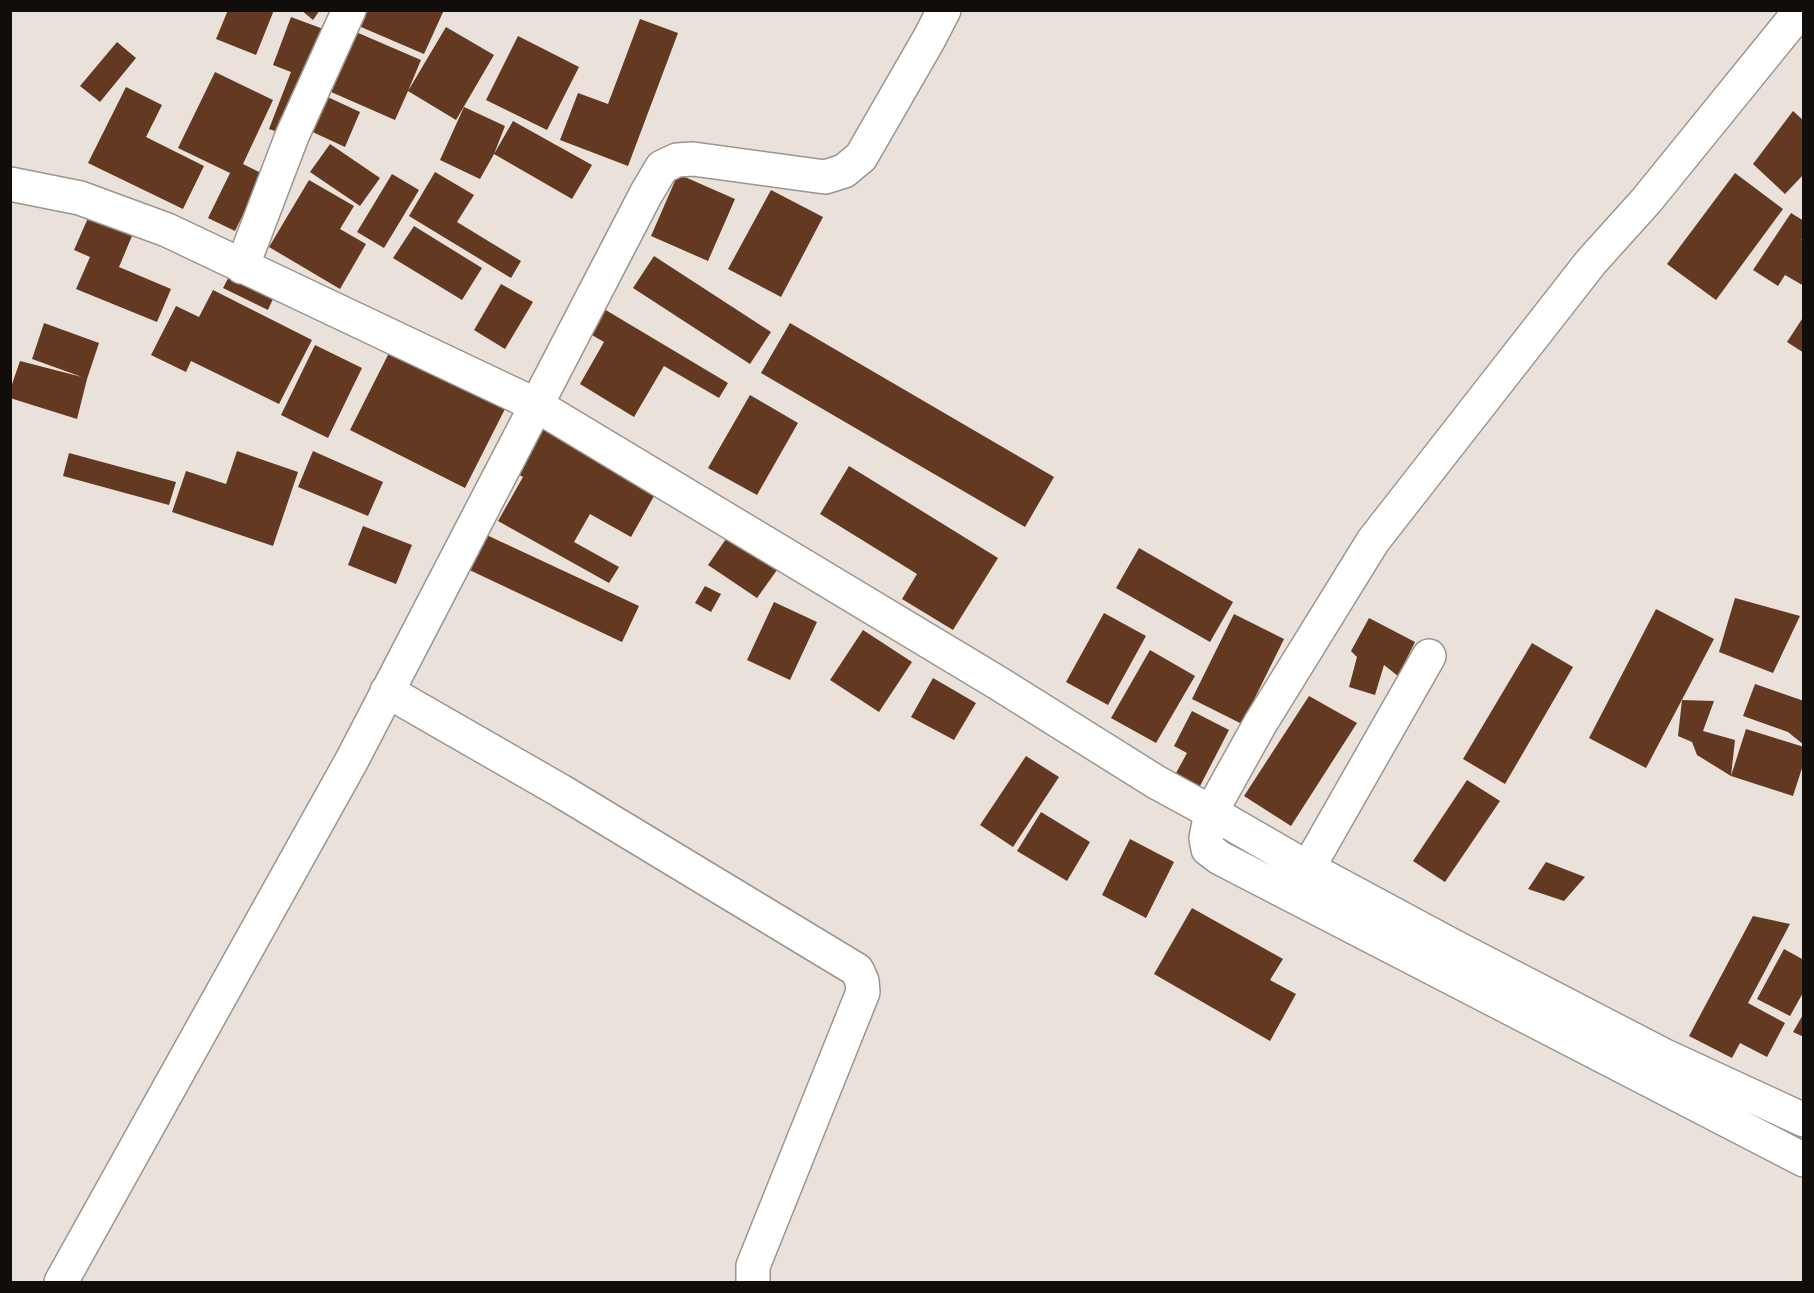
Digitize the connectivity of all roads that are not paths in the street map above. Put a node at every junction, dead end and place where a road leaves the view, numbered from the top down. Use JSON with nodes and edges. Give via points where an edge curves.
{"nodes":[{"id":1,"x":349,"y":10,"type":"edge"},
{"id":2,"x":944,"y":10,"type":"edge"},
{"id":3,"x":1801,"y":10,"type":"edge"},
{"id":4,"x":10,"y":184,"type":"edge"},
{"id":5,"x":242,"y":267,"type":"junction"},
{"id":6,"x":525,"y":399,"type":"junction"},
{"id":7,"x":1429,"y":656,"type":"dead end"},
{"id":8,"x":387,"y":691,"type":"junction"},
{"id":9,"x":1212,"y":812,"type":"junction"},
{"id":10,"x":1308,"y":868,"type":"junction"},
{"id":11,"x":1803,"y":1120,"type":"edge"},
{"id":12,"x":1803,"y":1160,"type":"edge"},
{"id":13,"x":61,"y":1282,"type":"edge"},
{"id":14,"x":753,"y":1282,"type":"edge"}],
"edges":[{"from":1,"to":5,"type":"street","via":[[292,136]]},
{"from":2,"to":6,"type":"street","via":[[861,157],[844,171],[825,177],[693,159],[677,160],[662,167]]},
{"from":3,"to":9,"type":"street","via":[[1646,201],[1591,262],[1373,541],[1260,724]]},
{"from":4,"to":5,"type":"street","via":[[80,198],[167,230]]},
{"from":5,"to":6,"type":"street"},
{"from":6,"to":8,"type":"street"},
{"from":6,"to":9,"type":"street","via":[[1156,782]]},
{"from":7,"to":10,"type":"street"},
{"from":8,"to":13,"type":"street"},
{"from":8,"to":14,"type":"street","via":[[857,970],[863,992],[753,1266]]},
{"from":9,"to":10,"type":"street"},
{"from":9,"to":12,"type":"street","via":[[1206,838],[1208,849],[1220,858]]},
{"from":10,"to":11,"type":"street","via":[[1663,1055]]}]}
